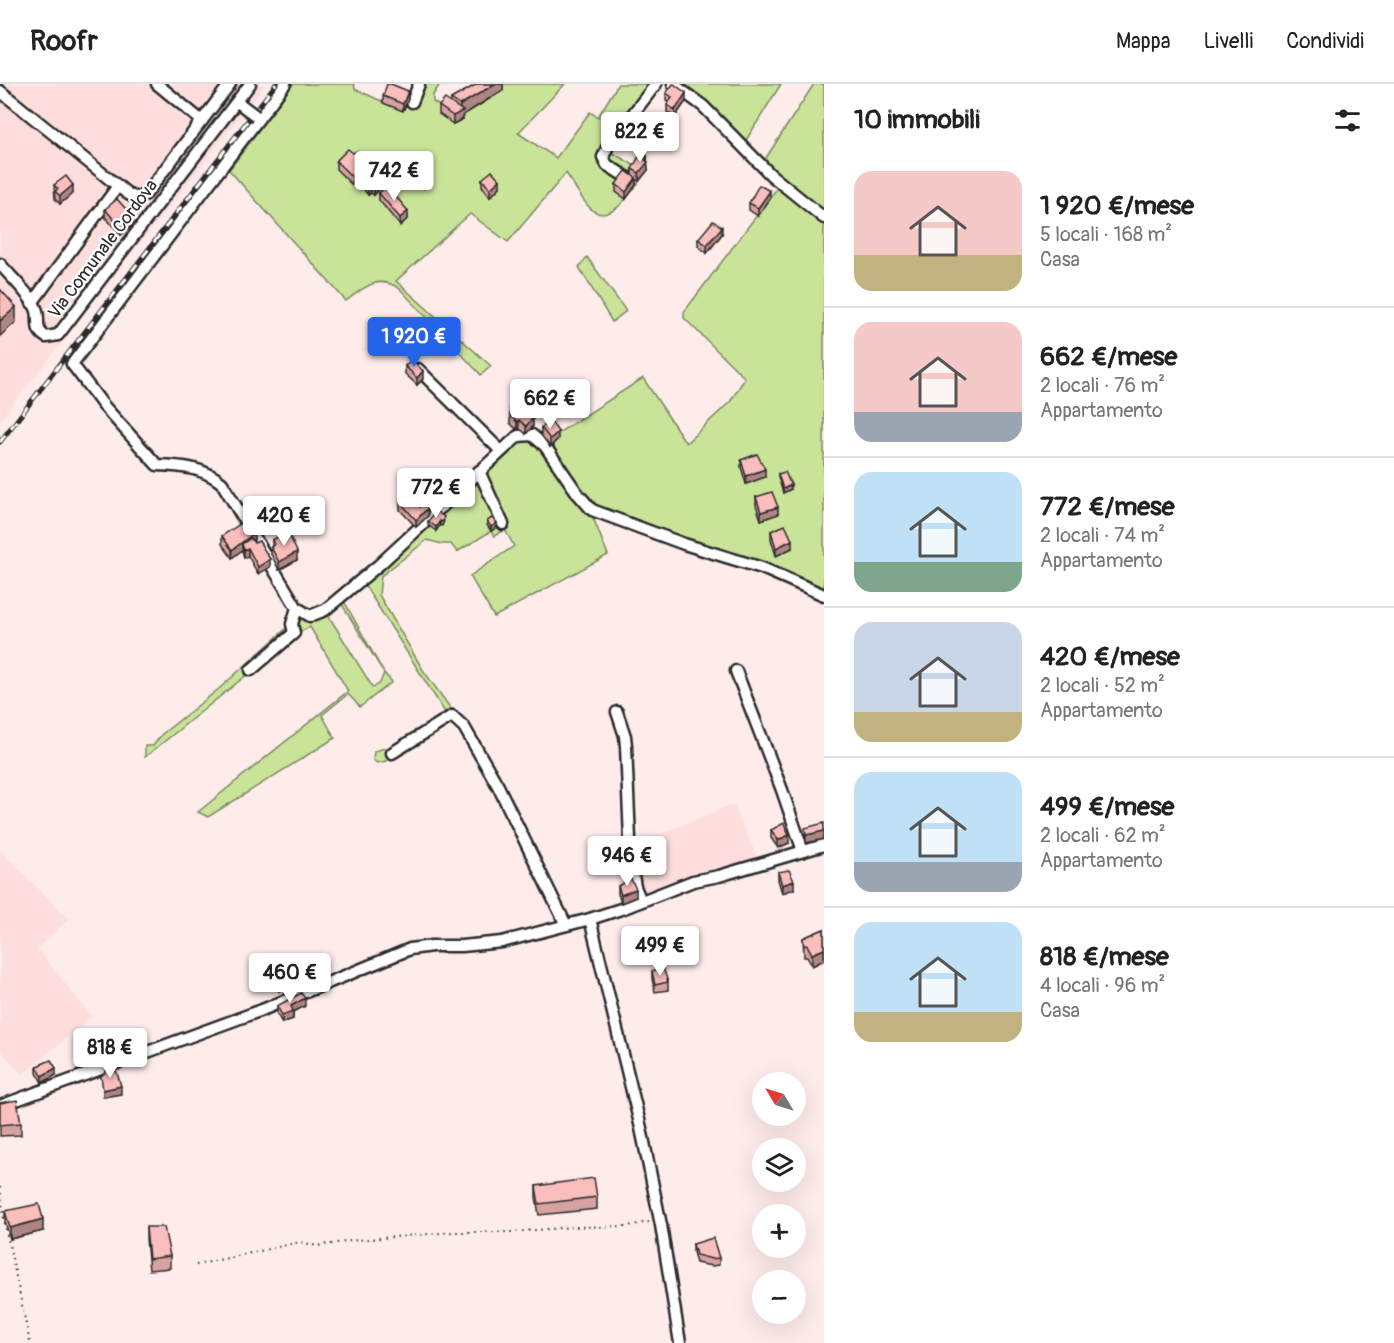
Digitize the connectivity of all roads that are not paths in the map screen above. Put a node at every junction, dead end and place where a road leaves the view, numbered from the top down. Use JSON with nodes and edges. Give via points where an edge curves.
{"nodes":[{"id":1,"x":157,"y":84,"type":"edge"},
{"id":2,"x":230,"y":84,"type":"edge"},
{"id":3,"x":250,"y":84,"type":"edge"},
{"id":4,"x":285,"y":84,"type":"edge"},
{"id":5,"x":419,"y":84,"type":"edge"},
{"id":6,"x":656,"y":84,"type":"edge"},
{"id":7,"x":673,"y":84,"type":"edge"},
{"id":8,"x":0,"y":91,"type":"edge"},
{"id":9,"x":412,"y":102,"type":"dead end"},
{"id":10,"x":238,"y":103,"type":"junction"},
{"id":11,"x":257,"y":117,"type":"junction"},
{"id":12,"x":202,"y":121,"type":"junction"},
{"id":13,"x":628,"y":178,"type":"edge"},
{"id":14,"x":118,"y":186,"type":"junction"},
{"id":15,"x":824,"y":218,"type":"edge"},
{"id":16,"x":0,"y":264,"type":"edge"},
{"id":17,"x":32,"y":303,"type":"junction"},
{"id":18,"x":418,"y":369,"type":"edge"},
{"id":19,"x":501,"y":451,"type":"junction"},
{"id":20,"x":478,"y":471,"type":"junction"},
{"id":21,"x":503,"y":524,"type":"dead end"},
{"id":22,"x":824,"y":595,"type":"edge"},
{"id":23,"x":297,"y":608,"type":"junction"},
{"id":24,"x":251,"y":670,"type":"dead end"},
{"id":25,"x":736,"y":671,"type":"dead end"},
{"id":26,"x":617,"y":712,"type":"dead end"},
{"id":27,"x":392,"y":753,"type":"dead end"},
{"id":28,"x":824,"y":845,"type":"edge"},
{"id":29,"x":803,"y":851,"type":"junction"},
{"id":30,"x":641,"y":902,"type":"junction"},
{"id":31,"x":590,"y":919,"type":"junction"},
{"id":32,"x":566,"y":926,"type":"junction"},
{"id":33,"x":0,"y":1106,"type":"edge"},
{"id":34,"x":680,"y":1343,"type":"edge"}],
"edges":[{"from":1,"to":12,"type":"street"},
{"from":2,"to":12,"type":"street"},
{"from":3,"to":10,"type":"street"},
{"from":4,"to":11,"type":"street"},
{"from":5,"to":9,"type":"street"},
{"from":6,"to":13,"type":"street","via":[[603,158],[606,165]]},
{"from":7,"to":15,"type":"street","via":[[703,106],[771,175]]},
{"from":8,"to":14,"type":"street"},
{"from":10,"to":11,"type":"street","bridge":true},
{"from":10,"to":17,"type":"street","name":"Via Comunale Cordova","via":[[58,335],[46,337],[39,332]]},
{"from":11,"to":23,"type":"street","via":[[72,364],[157,465],[188,466],[212,474],[222,483]]},
{"from":12,"to":14,"type":"street","via":[[146,194],[134,198]]},
{"from":14,"to":17,"type":"street"},
{"from":16,"to":17,"type":"street","name":"Via Comunale Cordova"},
{"from":18,"to":19,"type":"street"},
{"from":19,"to":20,"type":"street"},
{"from":19,"to":22,"type":"street","via":[[518,436],[532,435],[545,446],[592,510],[762,568]]},
{"from":20,"to":21,"type":"street"},
{"from":20,"to":23,"type":"street","via":[[325,610],[310,616]]},
{"from":23,"to":24,"type":"street","via":[[292,624],[294,633]]},
{"from":25,"to":29,"type":"street"},
{"from":26,"to":30,"type":"street","via":[[626,746],[631,863]]},
{"from":27,"to":32,"type":"street","via":[[452,716],[464,727],[498,786]]},
{"from":28,"to":29,"type":"street"},
{"from":29,"to":30,"type":"street","via":[[693,881]]},
{"from":30,"to":31,"type":"street"},
{"from":31,"to":32,"type":"street"},
{"from":31,"to":34,"type":"street","via":[[641,1128]]},
{"from":32,"to":33,"type":"street","via":[[502,942],[410,949],[262,1010]]}]}
